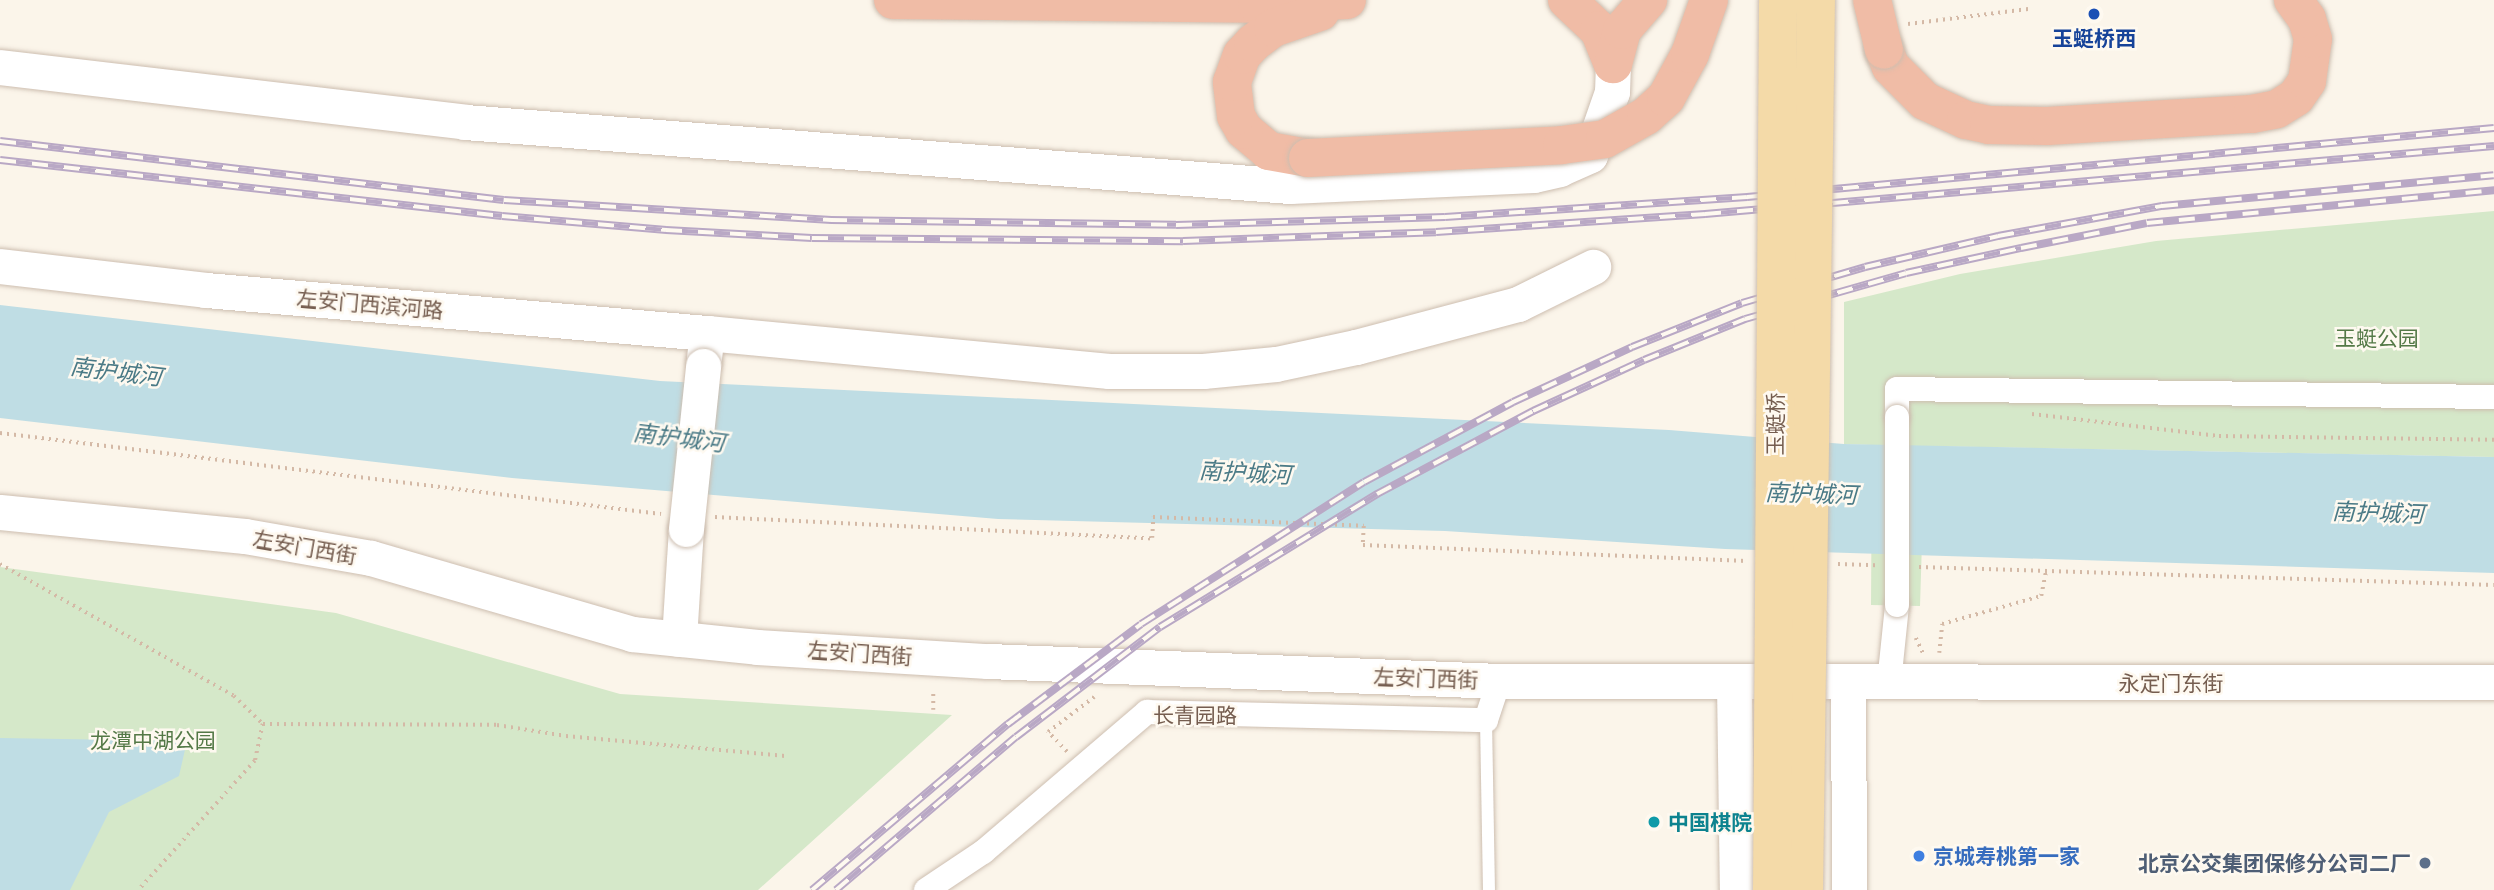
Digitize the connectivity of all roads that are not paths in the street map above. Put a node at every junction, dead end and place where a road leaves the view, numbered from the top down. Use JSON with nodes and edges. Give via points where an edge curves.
{"nodes":[{"id":1,"x":892,"y":0,"type":"edge"},
{"id":2,"x":1347,"y":0,"type":"edge"},
{"id":3,"x":1353,"y":0,"type":"edge"},
{"id":4,"x":1567,"y":0,"type":"edge"},
{"id":5,"x":1648,"y":0,"type":"edge"},
{"id":6,"x":1709,"y":0,"type":"edge"},
{"id":7,"x":1778,"y":0,"type":"edge"},
{"id":8,"x":1798,"y":0,"type":"edge"},
{"id":9,"x":1816,"y":0,"type":"edge"},
{"id":10,"x":2293,"y":0,"type":"edge"},
{"id":11,"x":1884,"y":25,"type":"edge"},
{"id":12,"x":1613,"y":64,"type":"junction"},
{"id":13,"x":0,"y":67,"type":"edge"},
{"id":14,"x":0,"y":266,"type":"edge"},
{"id":15,"x":1593,"y":267,"type":"dead end"},
{"id":16,"x":705,"y":350,"type":"junction"},
{"id":17,"x":2494,"y":397,"type":"edge"},
{"id":18,"x":0,"y":512,"type":"edge"},
{"id":19,"x":679,"y":639,"type":"junction"},
{"id":20,"x":1499,"y":681,"type":"junction"},
{"id":21,"x":1789,"y":682,"type":"junction"},
{"id":22,"x":1848,"y":682,"type":"junction"},
{"id":23,"x":2494,"y":682,"type":"edge"},
{"id":24,"x":1734,"y":683,"type":"junction"},
{"id":25,"x":1889,"y":683,"type":"junction"},
{"id":26,"x":1486,"y":720,"type":"junction"},
{"id":27,"x":1849,"y":769,"type":"junction"},
{"id":28,"x":1734,"y":770,"type":"junction"},
{"id":29,"x":1788,"y":889,"type":"edge"},
{"id":30,"x":926,"y":890,"type":"edge"},
{"id":31,"x":1489,"y":890,"type":"edge"},
{"id":32,"x":1737,"y":890,"type":"edge"},
{"id":33,"x":1849,"y":890,"type":"edge"}],
"edges":[{"from":1,"to":2,"type":"highway","via":[[1173,4]]},
{"from":3,"to":6,"type":"highway","bridge":true,"via":[[1273,28],[1253,43],[1235,68],[1232,100],[1244,131],[1269,151],[1308,158],[1605,139],[1646,116],[1666,98],[1690,54]]},
{"from":4,"to":12,"type":"highway","via":[[1599,30]]},
{"from":5,"to":12,"type":"highway","via":[[1622,30]]},
{"from":7,"to":29,"type":"main road","name":"玉蜓桥","bridge":true},
{"from":8,"to":21,"type":"street"},
{"from":9,"to":29,"type":"main road","name":"玉蜓桥","bridge":true},
{"from":10,"to":11,"type":"highway","via":[[2307,19],[2313,39],[2308,81],[2296,97],[2277,109],[2252,114],[2047,126],[1966,120],[1925,101],[1891,67]]},
{"from":12,"to":13,"type":"street","via":[[1612,92],[1590,155],[1559,169],[1534,175],[1290,186],[466,122]]},
{"from":14,"to":16,"type":"street","name":"左安门西滨河路"},
{"from":15,"to":16,"type":"street","name":"左安门西滨河路","via":[[1518,304],[1276,364],[1203,371],[1109,371]]},
{"from":16,"to":19,"type":"street","bridge":true},
{"from":17,"to":25,"type":"street","bridge":true,"via":[[1898,389],[1897,605]]},
{"from":18,"to":19,"type":"street","name":"左安门西街","via":[[245,536],[370,558],[632,634]]},
{"from":19,"to":20,"type":"street","name":"左安门西街","via":[[988,661]]},
{"from":20,"to":24,"type":"street","name":"左安门西街"},
{"from":20,"to":26,"type":"street"},
{"from":21,"to":22,"type":"street","name":"永定门东街"},
{"from":21,"to":24,"type":"street","name":"左安门西街"},
{"from":22,"to":25,"type":"street","name":"永定门东街"},
{"from":22,"to":27,"type":"street"},
{"from":23,"to":25,"type":"street","name":"永定门东街"},
{"from":24,"to":28,"type":"street"},
{"from":26,"to":30,"type":"street","name":"长青园路","via":[[1147,712],[983,852]]},
{"from":26,"to":31,"type":"lane"},
{"from":27,"to":28,"type":"street"},
{"from":27,"to":33,"type":"street"},
{"from":28,"to":32,"type":"street"}]}
